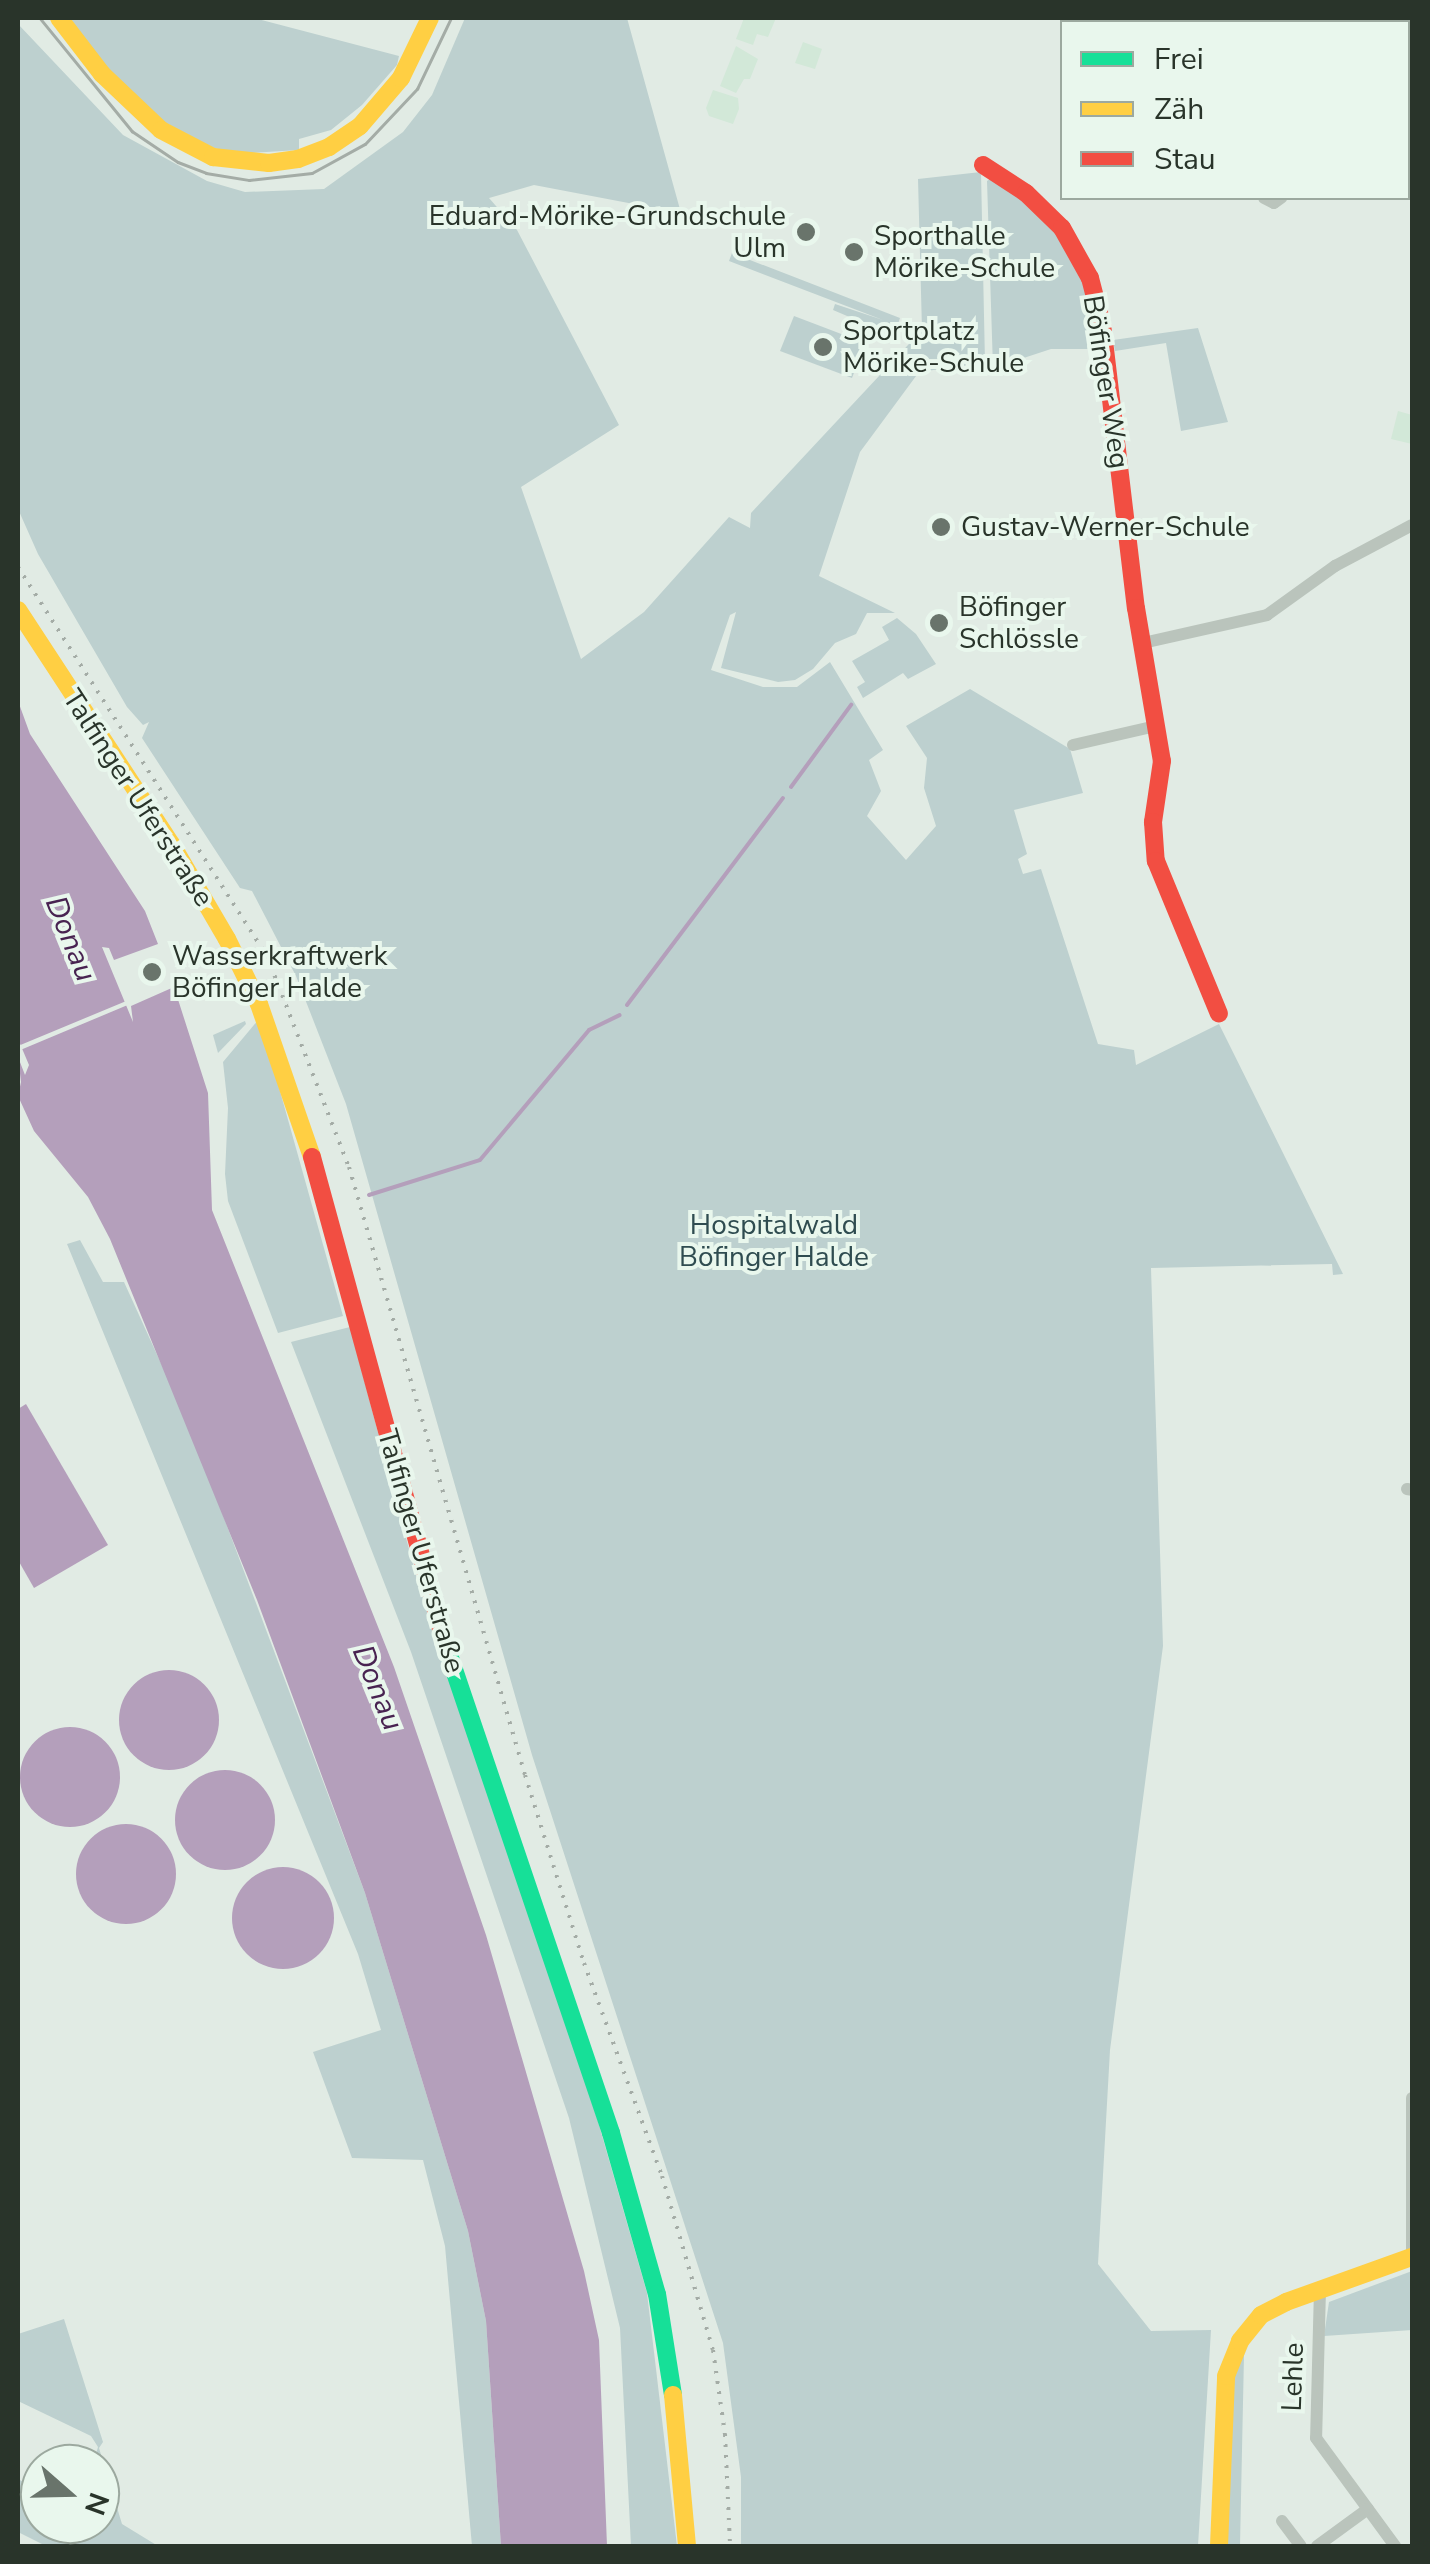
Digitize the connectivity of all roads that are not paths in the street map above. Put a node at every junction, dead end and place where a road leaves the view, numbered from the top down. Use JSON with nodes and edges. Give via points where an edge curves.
{"nodes":[{"id":1,"x":59,"y":18,"type":"edge"},
{"id":2,"x":430,"y":18,"type":"edge"},
{"id":3,"x":983,"y":165,"type":"dead end"},
{"id":4,"x":1412,"y":525,"type":"edge"},
{"id":5,"x":18,"y":610,"type":"edge"},
{"id":6,"x":1142,"y":644,"type":"junction"},
{"id":7,"x":1156,"y":726,"type":"junction"},
{"id":8,"x":1073,"y":744,"type":"dead end"},
{"id":9,"x":1220,"y":1014,"type":"dead end"},
{"id":10,"x":1412,"y":2098,"type":"edge"},
{"id":11,"x":1412,"y":2256,"type":"edge"},
{"id":12,"x":1320,"y":2289,"type":"junction"},
{"id":13,"x":1368,"y":2509,"type":"junction"},
{"id":14,"x":1282,"y":2521,"type":"dead end"},
{"id":15,"x":687,"y":2546,"type":"edge"},
{"id":16,"x":1219,"y":2546,"type":"edge"},
{"id":17,"x":1301,"y":2546,"type":"edge"},
{"id":18,"x":1317,"y":2546,"type":"edge"},
{"id":19,"x":1395,"y":2546,"type":"edge"}],
"edges":[{"from":1,"to":2,"type":"street","via":[[102,74],[161,130],[213,157],[255,163],[298,159],[360,126],[401,78]]},
{"from":3,"to":6,"type":"street","name":"Böfinger Weg","via":[[1062,228],[1090,278],[1102,324]]},
{"from":4,"to":6,"type":"street","via":[[1345,560],[1262,617]]},
{"from":5,"to":15,"type":"street","name":"Talfinger Uferstraße","via":[[227,939],[296,1103],[422,1569],[611,2133],[652,2278],[677,2420]]},
{"from":6,"to":7,"type":"street","name":"Böfinger Weg"},
{"from":7,"to":8,"type":"street"},
{"from":7,"to":9,"type":"street","name":"Böfinger Weg","via":[[1162,761],[1153,822],[1156,861]]},
{"from":10,"to":11,"type":"street"},
{"from":11,"to":12,"type":"street"},
{"from":12,"to":13,"type":"street","name":"Lehle","via":[[1316,2438]]},
{"from":12,"to":16,"type":"street","via":[[1261,2315],[1240,2341],[1226,2376]]},
{"from":13,"to":18,"type":"street"},
{"from":13,"to":19,"type":"street","name":"Lehle"},
{"from":14,"to":17,"type":"street"}]}
